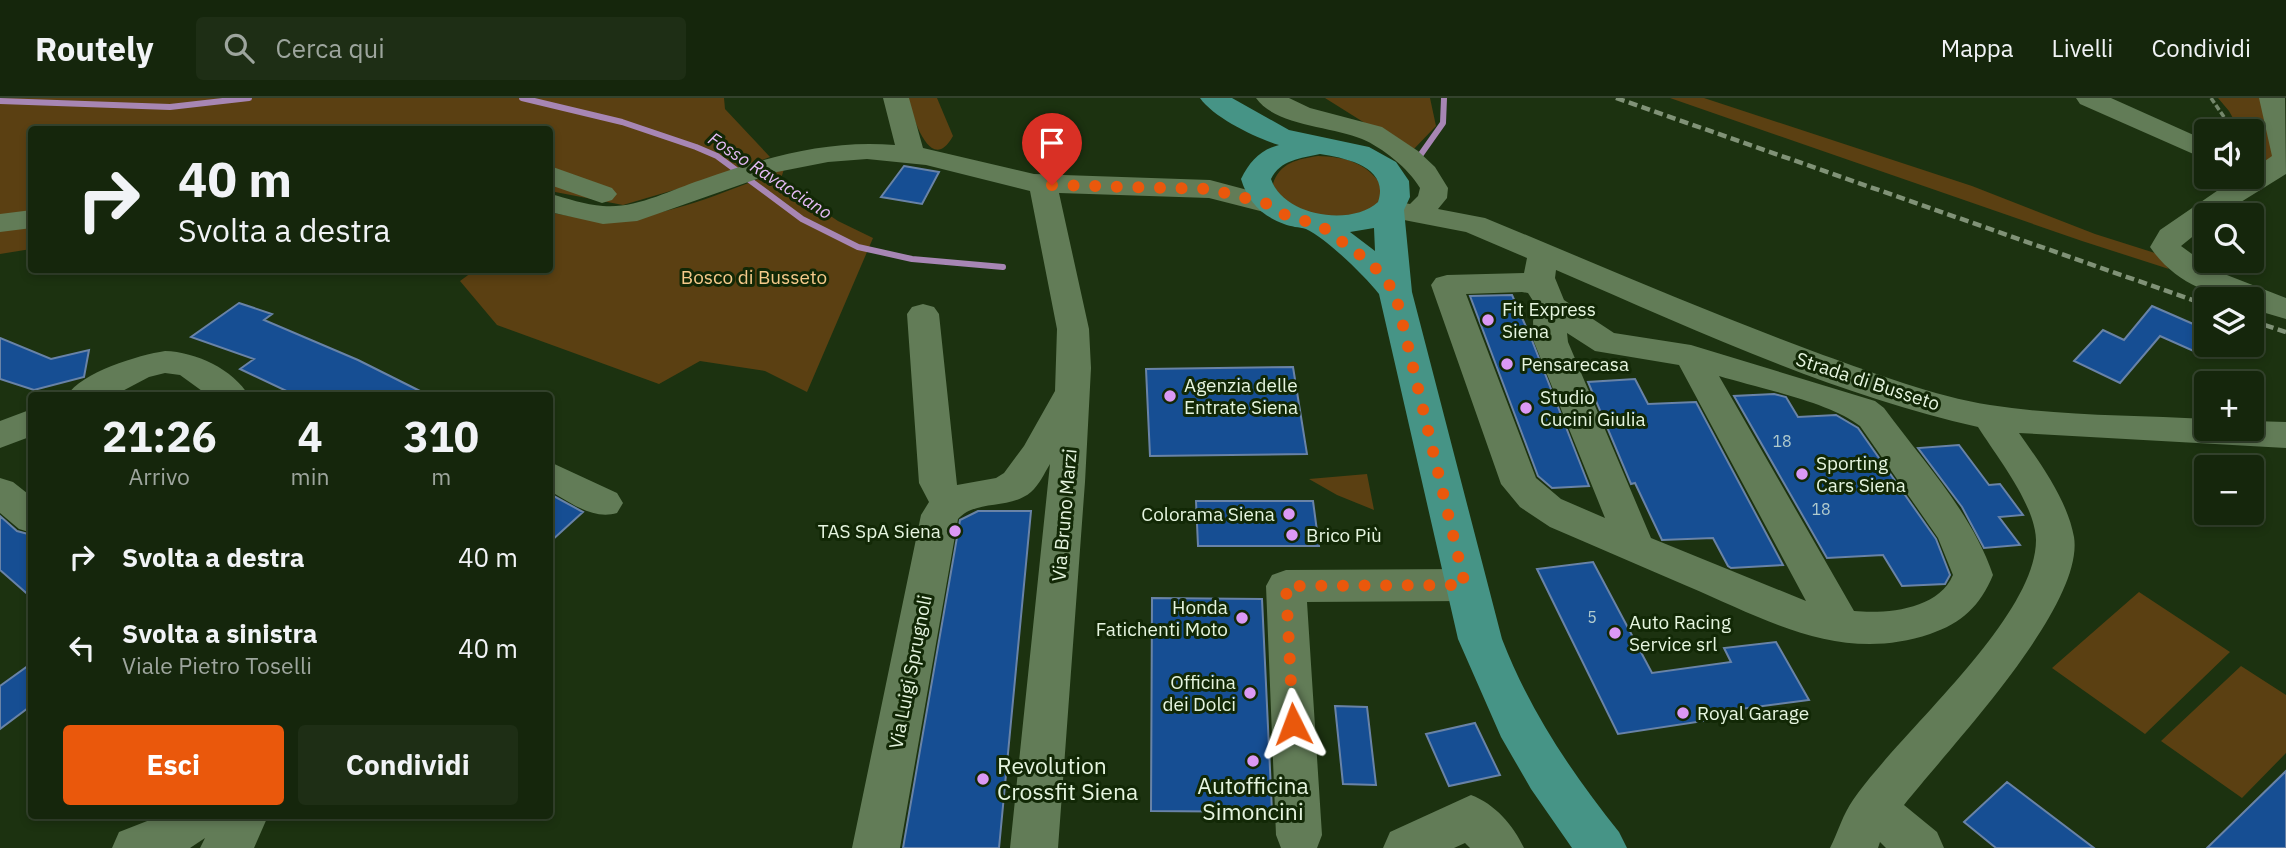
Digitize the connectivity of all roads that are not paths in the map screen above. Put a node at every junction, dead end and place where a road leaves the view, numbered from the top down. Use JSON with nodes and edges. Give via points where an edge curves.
{"nodes":[{"id":1,"x":896,"y":98,"type":"edge"},
{"id":2,"x":1269,"y":98,"type":"edge"},
{"id":3,"x":2089,"y":98,"type":"edge"},
{"id":4,"x":2272,"y":98,"type":"edge"},
{"id":5,"x":1223,"y":104,"type":"edge"},
{"id":6,"x":1316,"y":146,"type":"junction"},
{"id":7,"x":2194,"y":146,"type":"edge"},
{"id":8,"x":911,"y":154,"type":"junction"},
{"id":9,"x":1264,"y":164,"type":"junction"},
{"id":10,"x":2264,"y":172,"type":"edge"},
{"id":11,"x":553,"y":176,"type":"edge"},
{"id":12,"x":1044,"y":184,"type":"junction"},
{"id":13,"x":1183,"y":187,"type":"junction"},
{"id":14,"x":2239,"y":189,"type":"edge"},
{"id":15,"x":553,"y":204,"type":"edge"},
{"id":16,"x":1268,"y":204,"type":"junction"},
{"id":17,"x":1413,"y":207,"type":"junction"},
{"id":18,"x":650,"y":209,"type":"junction"},
{"id":19,"x":28,"y":220,"type":"edge"},
{"id":20,"x":0,"y":223,"type":"edge"},
{"id":21,"x":1474,"y":224,"type":"joint"},
{"id":22,"x":1320,"y":225,"type":"junction"},
{"id":23,"x":1588,"y":274,"type":"junction"},
{"id":24,"x":1545,"y":282,"type":"junction"},
{"id":25,"x":1395,"y":292,"type":"junction"},
{"id":26,"x":2286,"y":309,"type":"edge"},
{"id":27,"x":923,"y":314,"type":"dead end"},
{"id":28,"x":1692,"y":356,"type":"junction"},
{"id":29,"x":1074,"y":388,"type":"junction"},
{"id":30,"x":92,"y":392,"type":"edge"},
{"id":31,"x":226,"y":392,"type":"edge"},
{"id":32,"x":1990,"y":416,"type":"junction"},
{"id":33,"x":2286,"y":435,"type":"edge"},
{"id":34,"x":553,"y":477,"type":"edge"},
{"id":35,"x":0,"y":492,"type":"edge"},
{"id":36,"x":952,"y":501,"type":"junction"},
{"id":37,"x":604,"y":503,"type":"dead end"},
{"id":38,"x":28,"y":516,"type":"edge"},
{"id":39,"x":1636,"y":548,"type":"junction"},
{"id":40,"x":1465,"y":585,"type":"junction"},
{"id":41,"x":1841,"y":626,"type":"junction"},
{"id":42,"x":1875,"y":808,"type":"junction"},
{"id":43,"x":194,"y":819,"type":"edge"},
{"id":44,"x":244,"y":819,"type":"edge"},
{"id":45,"x":1299,"y":835,"type":"dead end"},
{"id":46,"x":136,"y":848,"type":"edge"},
{"id":47,"x":224,"y":848,"type":"edge"},
{"id":48,"x":877,"y":848,"type":"edge"},
{"id":49,"x":1034,"y":848,"type":"edge"},
{"id":50,"x":1407,"y":848,"type":"edge"},
{"id":51,"x":1500,"y":848,"type":"edge"},
{"id":52,"x":1602,"y":848,"type":"edge"},
{"id":53,"x":1854,"y":848,"type":"edge"},
{"id":54,"x":1920,"y":848,"type":"edge"}],
"edges":[{"from":1,"to":8,"type":"street"},
{"from":2,"to":17,"type":"street","via":[[1300,114],[1378,136],[1420,167],[1433,184]]},
{"from":3,"to":7,"type":"street"},
{"from":4,"to":10,"type":"street","via":[[2286,156],[2278,167]]},
{"from":5,"to":6,"type":"main road","via":[[1274,134]]},
{"from":5,"to":9,"type":"main road","via":[[1261,141]]},
{"from":6,"to":9,"type":"main road","via":[[1288,150]]},
{"from":6,"to":17,"type":"main road","via":[[1371,158],[1391,175],[1395,198]]},
{"from":8,"to":12,"type":"street"},
{"from":8,"to":18,"type":"street","via":[[843,153],[793,159]]},
{"from":9,"to":13,"type":"street","via":[[1226,180]]},
{"from":9,"to":16,"type":"main road","via":[[1257,187]]},
{"from":11,"to":18,"type":"street"},
{"from":12,"to":13,"type":"street"},
{"from":12,"to":29,"type":"street","name":"Via Bruno Marzi","via":[[1073,330]]},
{"from":13,"to":16,"type":"street","via":[[1230,192]]},
{"from":14,"to":26,"type":"street","via":[[2171,236],[2165,247],[2202,276]]},
{"from":15,"to":18,"type":"street","via":[[603,215]]},
{"from":16,"to":22,"type":"main road","via":[[1287,216]]},
{"from":17,"to":21,"type":"street","name":"Strada di Busseto"},
{"from":17,"to":22,"type":"main road","via":[[1362,222]]},
{"from":17,"to":25,"type":"main road"},
{"from":19,"to":20,"type":"street"},
{"from":21,"to":24,"type":"street","name":"Strada di Busseto"},
{"from":22,"to":25,"type":"main road","via":[[1372,264]]},
{"from":23,"to":24,"type":"street","name":"Strada di Busseto"},
{"from":23,"to":24,"type":"street","via":[[1575,295]]},
{"from":23,"to":32,"type":"street","name":"Strada di Busseto","via":[[1836,372]]},
{"from":24,"to":28,"type":"street","via":[[1592,337]]},
{"from":24,"to":39,"type":"street","via":[[1549,331],[1563,376]]},
{"from":24,"to":39,"type":"street","via":[[1447,285],[1520,484],[1553,511]]},
{"from":25,"to":40,"type":"main road"},
{"from":27,"to":36,"type":"street","via":[[938,483]]},
{"from":28,"to":41,"type":"street"},
{"from":28,"to":41,"type":"street","via":[[1863,410],[1879,424],[1952,528],[1973,575],[1964,596],[1909,625],[1874,630]]},
{"from":29,"to":36,"type":"street","via":[[1020,480],[1004,490],[962,495]]},
{"from":29,"to":49,"type":"street","name":"Via Bruno Marzi"},
{"from":30,"to":31,"type":"street","via":[[139,369],[167,362],[192,367]]},
{"from":32,"to":33,"type":"street","name":"Strada di Busseto","via":[[2129,429]]},
{"from":32,"to":42,"type":"street","via":[[2046,512],[2055,540],[2053,568],[2003,653]]},
{"from":34,"to":37,"type":"street"},
{"from":35,"to":38,"type":"street"},
{"from":36,"to":48,"type":"street","name":"Via Luigi Sprugnoli","via":[[938,523]]},
{"from":39,"to":41,"type":"street","via":[[1777,606]]},
{"from":40,"to":45,"type":"street","via":[[1286,586]]},
{"from":40,"to":52,"type":"main road","via":[[1505,702],[1537,759]]},
{"from":42,"to":53,"type":"street"},
{"from":42,"to":54,"type":"street"},
{"from":43,"to":46,"type":"street","via":[[164,839]]},
{"from":44,"to":47,"type":"street","via":[[235,838]]},
{"from":50,"to":51,"type":"street","via":[[1472,816]]}]}
